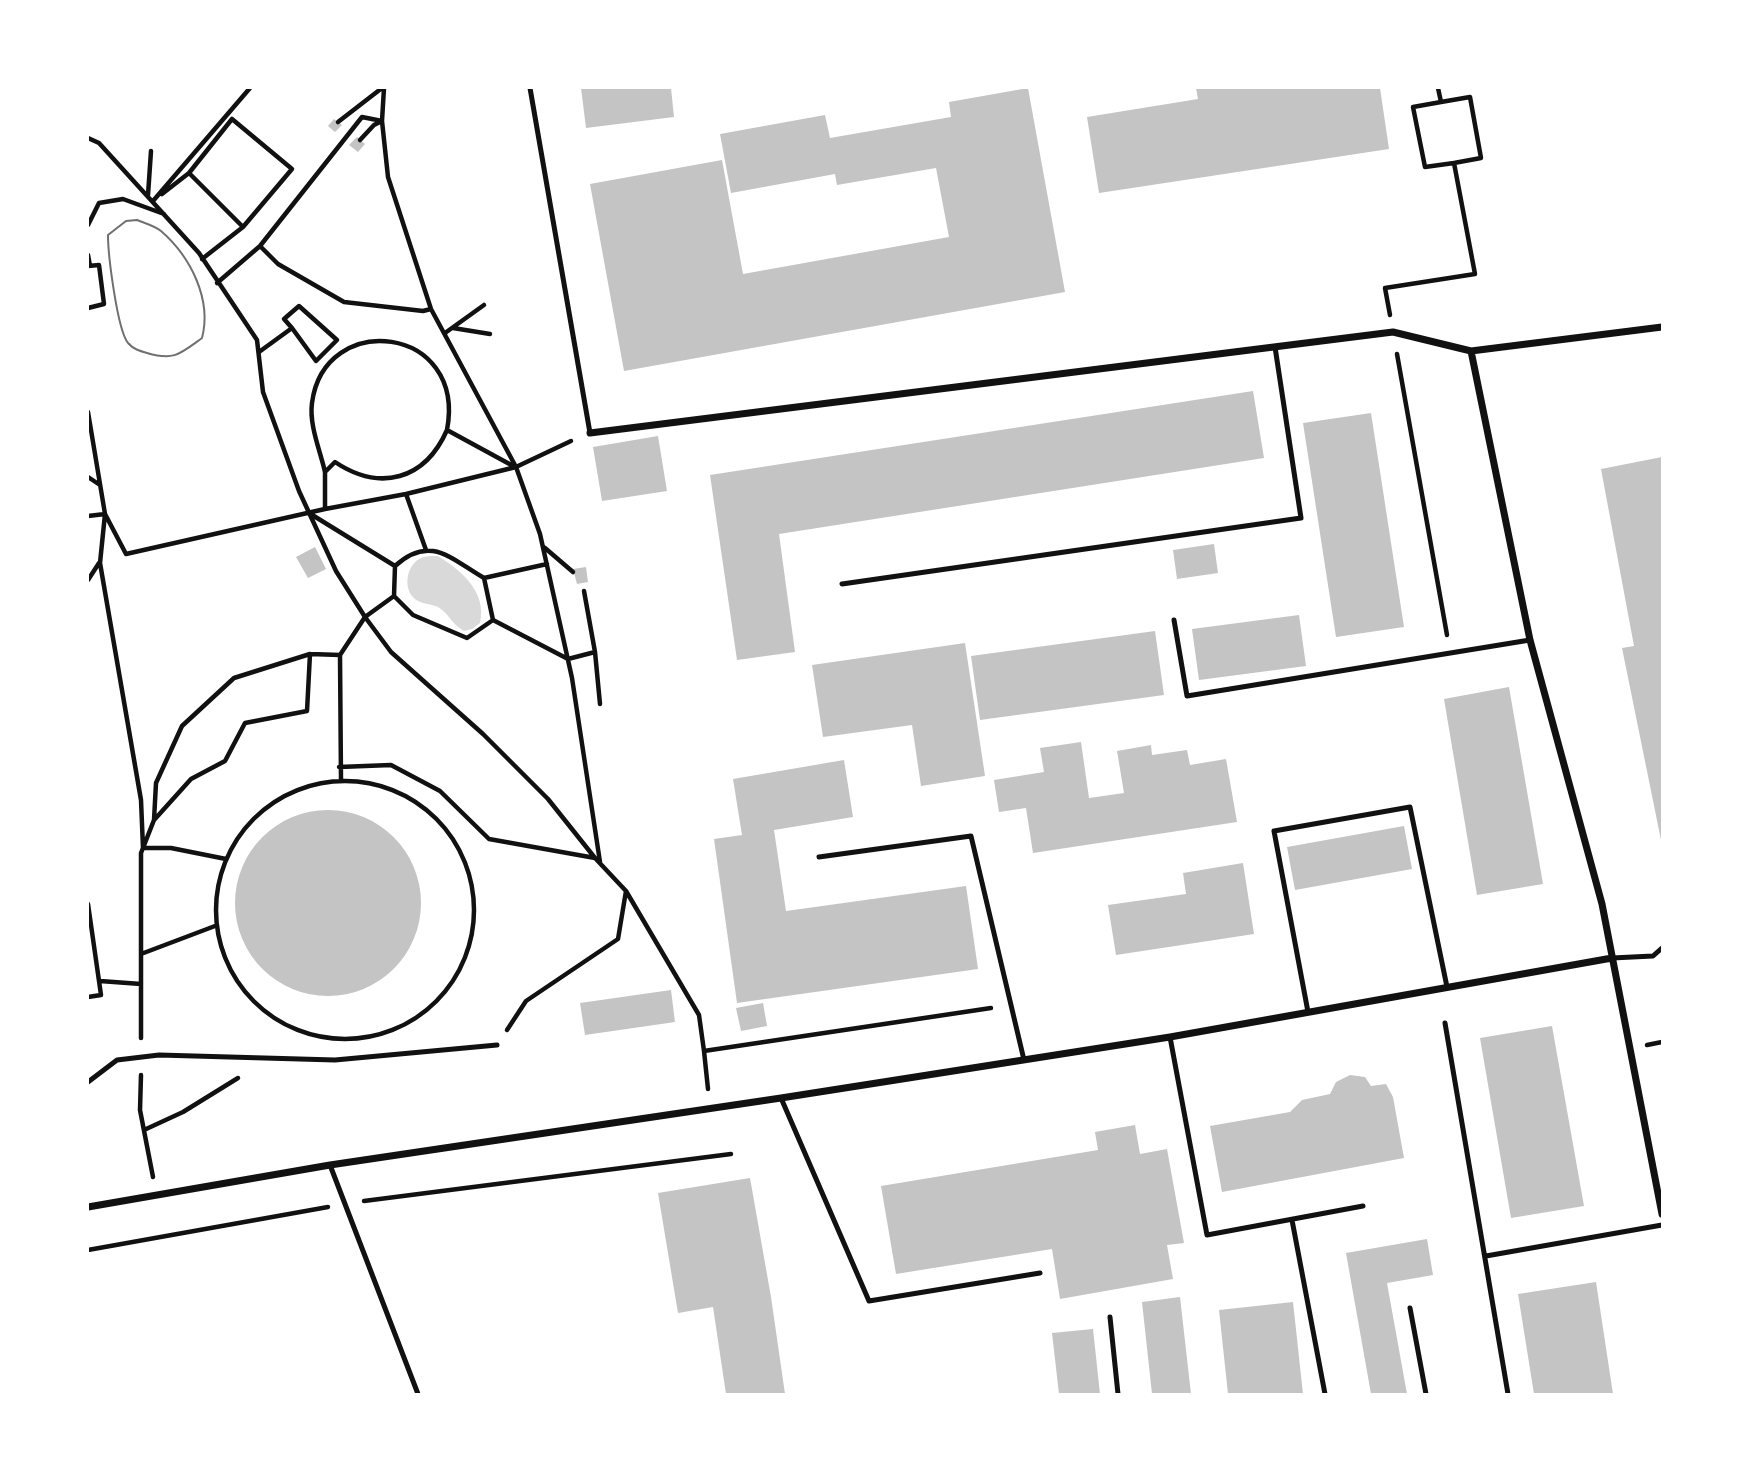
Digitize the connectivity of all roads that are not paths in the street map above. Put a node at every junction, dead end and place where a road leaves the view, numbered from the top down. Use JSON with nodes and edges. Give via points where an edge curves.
{"nodes":[{"id":1,"x":530,"y":88,"type":"edge"},
{"id":2,"x":1662,"y":327,"type":"edge"},
{"id":3,"x":1275,"y":347,"type":"junction"},
{"id":4,"x":1471,"y":351,"type":"junction"},
{"id":5,"x":590,"y":433,"type":"joint"},
{"id":6,"x":842,"y":584,"type":"dead end"},
{"id":7,"x":1174,"y":620,"type":"dead end"},
{"id":8,"x":1530,"y":640,"type":"junction"},
{"id":9,"x":819,"y":857,"type":"dead end"},
{"id":10,"x":1662,"y":948,"type":"edge"},
{"id":11,"x":1612,"y":958,"type":"junction"},
{"id":12,"x":1447,"y":987,"type":"junction"},
{"id":13,"x":1308,"y":1012,"type":"junction"},
{"id":14,"x":1445,"y":1023,"type":"dead end"},
{"id":15,"x":1170,"y":1037,"type":"junction"},
{"id":16,"x":497,"y":1045,"type":"road end"},
{"id":17,"x":1024,"y":1060,"type":"junction"},
{"id":18,"x":88,"y":1083,"type":"edge"},
{"id":19,"x":781,"y":1098,"type":"junction"},
{"id":20,"x":330,"y":1165,"type":"junction"},
{"id":21,"x":1363,"y":1206,"type":"dead end"},
{"id":22,"x":88,"y":1208,"type":"edge"},
{"id":23,"x":1662,"y":1214,"type":"edge"},
{"id":24,"x":1292,"y":1220,"type":"junction"},
{"id":25,"x":1662,"y":1225,"type":"edge"},
{"id":26,"x":1486,"y":1256,"type":"junction"},
{"id":27,"x":1040,"y":1273,"type":"dead end"},
{"id":28,"x":1410,"y":1308,"type":"dead end"},
{"id":29,"x":1110,"y":1317,"type":"dead end"},
{"id":30,"x":418,"y":1395,"type":"edge"},
{"id":31,"x":1118,"y":1395,"type":"edge"},
{"id":32,"x":1325,"y":1395,"type":"edge"},
{"id":33,"x":1426,"y":1395,"type":"edge"},
{"id":34,"x":1508,"y":1395,"type":"edge"}],
"edges":[{"from":1,"to":5,"type":"lane"},
{"from":2,"to":4,"type":"street"},
{"from":3,"to":4,"type":"street","via":[[1393,332]]},
{"from":3,"to":5,"type":"street"},
{"from":3,"to":6,"type":"lane","via":[[1301,518]]},
{"from":4,"to":8,"type":"street"},
{"from":7,"to":8,"type":"lane","via":[[1186,696]]},
{"from":8,"to":11,"type":"street","via":[[1602,904]]},
{"from":9,"to":17,"type":"lane","via":[[971,836]]},
{"from":10,"to":11,"type":"lane","via":[[1653,956]]},
{"from":11,"to":12,"type":"street"},
{"from":11,"to":23,"type":"street"},
{"from":12,"to":13,"type":"street"},
{"from":12,"to":13,"type":"lane","via":[[1410,807],[1274,831]]},
{"from":13,"to":15,"type":"street"},
{"from":14,"to":26,"type":"lane"},
{"from":15,"to":17,"type":"street"},
{"from":15,"to":24,"type":"lane","via":[[1207,1235]]},
{"from":16,"to":18,"type":"lane","via":[[335,1060],[159,1055],[117,1060]]},
{"from":17,"to":19,"type":"street"},
{"from":19,"to":20,"type":"street"},
{"from":19,"to":27,"type":"lane","via":[[869,1301]]},
{"from":20,"to":22,"type":"street"},
{"from":20,"to":30,"type":"lane"},
{"from":21,"to":24,"type":"lane"},
{"from":24,"to":32,"type":"lane"},
{"from":25,"to":26,"type":"lane"},
{"from":26,"to":34,"type":"lane"},
{"from":28,"to":33,"type":"lane"},
{"from":29,"to":31,"type":"lane"}]}
